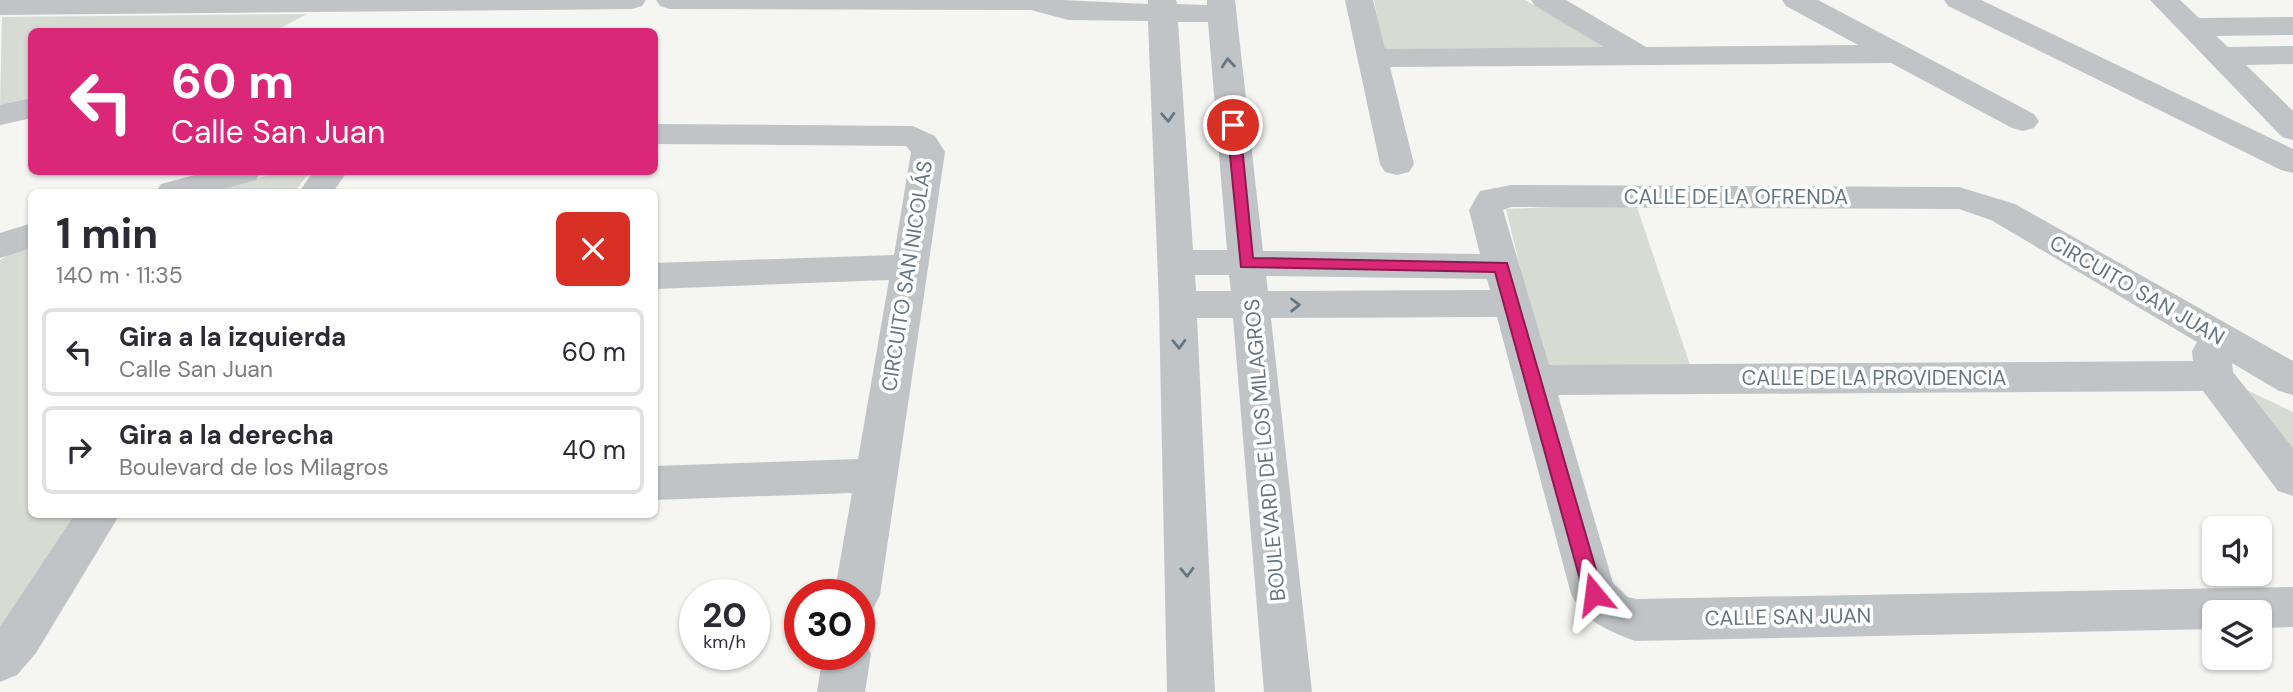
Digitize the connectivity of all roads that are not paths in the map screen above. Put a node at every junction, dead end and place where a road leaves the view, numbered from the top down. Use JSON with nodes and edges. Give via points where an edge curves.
{"nodes":[{"id":1,"x":632,"y":0,"type":"edge"},
{"id":2,"x":670,"y":0,"type":"edge"},
{"id":3,"x":1033,"y":0,"type":"edge"},
{"id":4,"x":1359,"y":0,"type":"edge"},
{"id":5,"x":1545,"y":0,"type":"edge"},
{"id":6,"x":1796,"y":0,"type":"edge"},
{"id":7,"x":1958,"y":0,"type":"edge"},
{"id":8,"x":2164,"y":0,"type":"edge"},
{"id":9,"x":435,"y":1,"type":"edge"},
{"id":10,"x":245,"y":2,"type":"edge"},
{"id":11,"x":45,"y":3,"type":"edge"},
{"id":12,"x":0,"y":6,"type":"edge"},
{"id":13,"x":1162,"y":6,"type":"edge"},
{"id":14,"x":1222,"y":7,"type":"edge"},
{"id":15,"x":2293,"y":26,"type":"edge"},
{"id":16,"x":2191,"y":27,"type":"junction"},
{"id":17,"x":336,"y":28,"type":"edge"},
{"id":18,"x":1898,"y":54,"type":"junction"},
{"id":19,"x":2293,"y":55,"type":"edge"},
{"id":20,"x":1640,"y":56,"type":"junction"},
{"id":21,"x":2220,"y":56,"type":"junction"},
{"id":22,"x":1374,"y":58,"type":"junction"},
{"id":23,"x":28,"y":108,"type":"edge"},
{"id":24,"x":0,"y":115,"type":"edge"},
{"id":25,"x":2023,"y":121,"type":"dead end"},
{"id":26,"x":2293,"y":130,"type":"edge"},
{"id":27,"x":658,"y":134,"type":"edge"},
{"id":28,"x":2293,"y":162,"type":"edge"},
{"id":29,"x":1397,"y":164,"type":"dead end"},
{"id":30,"x":233,"y":175,"type":"edge"},
{"id":31,"x":184,"y":189,"type":"edge"},
{"id":32,"x":1492,"y":200,"type":"joint"},
{"id":33,"x":1980,"y":202,"type":"joint"},
{"id":34,"x":28,"y":236,"type":"edge"},
{"id":35,"x":0,"y":246,"type":"edge"},
{"id":36,"x":1174,"y":262,"type":"junction"},
{"id":37,"x":1247,"y":263,"type":"junction"},
{"id":38,"x":909,"y":267,"type":"junction"},
{"id":39,"x":658,"y":276,"type":"edge"},
{"id":40,"x":1507,"y":285,"type":"junction"},
{"id":41,"x":1178,"y":305,"type":"junction"},
{"id":42,"x":1252,"y":306,"type":"junction"},
{"id":43,"x":2209,"y":332,"type":"junction"},
{"id":44,"x":2214,"y":376,"type":"junction"},
{"id":45,"x":1534,"y":380,"type":"junction"},
{"id":46,"x":2293,"y":380,"type":"edge"},
{"id":47,"x":876,"y":475,"type":"junction"},
{"id":48,"x":2293,"y":479,"type":"edge"},
{"id":49,"x":658,"y":483,"type":"edge"},
{"id":50,"x":96,"y":518,"type":"edge"},
{"id":51,"x":860,"y":579,"type":"edge"},
{"id":52,"x":2293,"y":607,"type":"edge"},
{"id":53,"x":0,"y":660,"type":"edge"},
{"id":54,"x":844,"y":670,"type":"edge"},
{"id":55,"x":841,"y":692,"type":"edge"},
{"id":56,"x":1191,"y":692,"type":"edge"},
{"id":57,"x":1288,"y":692,"type":"edge"}],
"edges":[{"from":1,"to":9,"type":"street"},
{"from":2,"to":3,"type":"street"},
{"from":3,"to":13,"type":"street","via":[[1068,11]]},
{"from":4,"to":22,"type":"street"},
{"from":5,"to":20,"type":"street"},
{"from":6,"to":18,"type":"street"},
{"from":7,"to":28,"type":"street"},
{"from":8,"to":16,"type":"street"},
{"from":9,"to":10,"type":"street"},
{"from":9,"to":17,"type":"street"},
{"from":10,"to":11,"type":"street"},
{"from":11,"to":12,"type":"street"},
{"from":13,"to":14,"type":"street"},
{"from":13,"to":36,"type":"street","one_way":true},
{"from":37,"to":14,"type":"street","name":"BOULEVARD DE LOS MILAGROS","one_way":true},
{"from":15,"to":16,"type":"street"},
{"from":16,"to":21,"type":"street"},
{"from":18,"to":20,"type":"street"},
{"from":18,"to":25,"type":"street"},
{"from":19,"to":21,"type":"street"},
{"from":20,"to":22,"type":"street"},
{"from":21,"to":26,"type":"street"},
{"from":22,"to":29,"type":"street"},
{"from":23,"to":24,"type":"street"},
{"from":27,"to":38,"type":"street","name":"CIRCUITO SAN NICOLÁS","via":[[913,136],[928,152]]},
{"from":30,"to":31,"type":"street"},
{"from":32,"to":33,"type":"street","name":"CALLE DE LA OFRENDA","via":[[1511,196],[1819,197]]},
{"from":32,"to":40,"type":"street","name":"CALLE SAN JUAN","via":[[1486,210]]},
{"from":33,"to":43,"type":"street","name":"CIRCUITO SAN JUAN"},
{"from":34,"to":35,"type":"street"},
{"from":36,"to":37,"type":"street"},
{"from":36,"to":41,"type":"street"},
{"from":37,"to":40,"type":"street"},
{"from":37,"to":42,"type":"street","name":"BOULEVARD DE LOS MILAGROS"},
{"from":38,"to":39,"type":"street"},
{"from":38,"to":47,"type":"street","name":"CIRCUITO SAN NICOLÁS"},
{"from":42,"to":40,"type":"street","one_way":true},
{"from":40,"to":45,"type":"street","name":"CALLE SAN JUAN"},
{"from":41,"to":42,"type":"street"},
{"from":41,"to":56,"type":"street","one_way":true},
{"from":42,"to":57,"type":"street","name":"BOULEVARD DE LOS MILAGROS"},
{"from":43,"to":44,"type":"street"},
{"from":43,"to":46,"type":"street","name":"CIRCUITO SAN JUAN"},
{"from":44,"to":45,"type":"street","name":"CALLE DE LA PROVIDENCIA"},
{"from":44,"to":48,"type":"street"},
{"from":45,"to":52,"type":"street","name":"CALLE SAN JUAN","via":[[1594,594],[1612,611],[1635,620]]},
{"from":47,"to":49,"type":"street"},
{"from":47,"to":51,"type":"street","name":"CIRCUITO SAN NICOLÁS"},
{"from":50,"to":53,"type":"street","via":[[20,638]]},
{"from":54,"to":55,"type":"street"}]}
